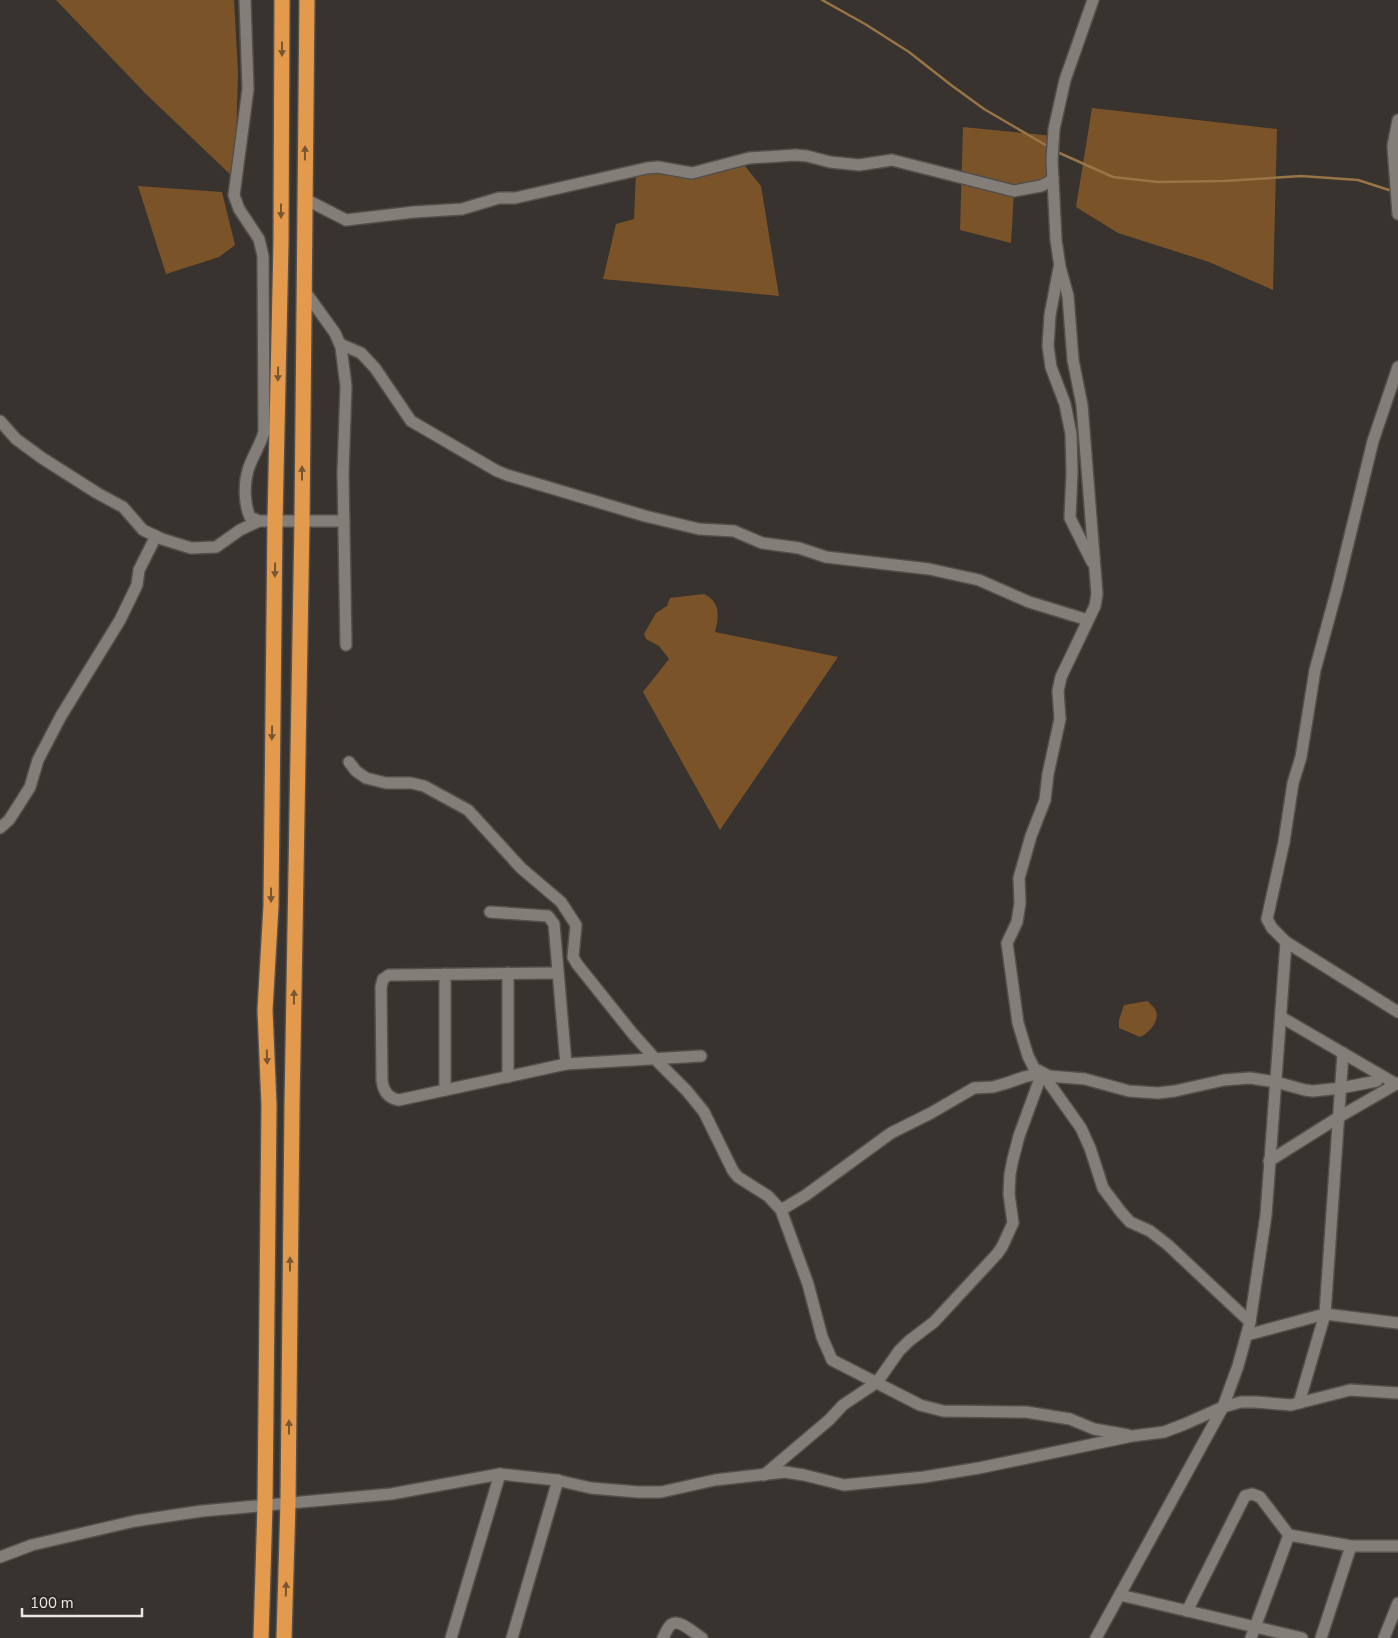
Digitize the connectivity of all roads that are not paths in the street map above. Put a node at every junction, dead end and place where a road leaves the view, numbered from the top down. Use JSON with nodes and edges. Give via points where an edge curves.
{"nodes":[{"id":1,"x":245,"y":0,"type":"edge"},
{"id":2,"x":282,"y":0,"type":"edge"},
{"id":3,"x":307,"y":0,"type":"edge"},
{"id":4,"x":1094,"y":0,"type":"edge"},
{"id":5,"x":1398,"y":120,"type":"edge"},
{"id":6,"x":1053,"y":178,"type":"junction"},
{"id":7,"x":305,"y":198,"type":"junction"},
{"id":8,"x":1398,"y":214,"type":"edge"},
{"id":9,"x":1060,"y":267,"type":"junction"},
{"id":10,"x":304,"y":290,"type":"junction"},
{"id":11,"x":340,"y":344,"type":"junction"},
{"id":12,"x":1398,"y":367,"type":"edge"},
{"id":13,"x":0,"y":421,"type":"edge"},
{"id":14,"x":259,"y":521,"type":"junction"},
{"id":15,"x":275,"y":521,"type":"junction"},
{"id":16,"x":302,"y":521,"type":"junction"},
{"id":17,"x":344,"y":521,"type":"junction"},
{"id":18,"x":156,"y":536,"type":"junction"},
{"id":19,"x":1096,"y":570,"type":"junction"},
{"id":20,"x":1088,"y":620,"type":"junction"},
{"id":21,"x":346,"y":645,"type":"dead end"},
{"id":22,"x":349,"y":762,"type":"dead end"},
{"id":23,"x":0,"y":828,"type":"edge"},
{"id":24,"x":490,"y":912,"type":"dead end"},
{"id":25,"x":1286,"y":942,"type":"junction"},
{"id":26,"x":508,"y":973,"type":"junction"},
{"id":27,"x":558,"y":973,"type":"junction"},
{"id":28,"x":445,"y":974,"type":"junction"},
{"id":29,"x":1398,"y":1012,"type":"edge"},
{"id":30,"x":1281,"y":1016,"type":"junction"},
{"id":31,"x":1343,"y":1053,"type":"junction"},
{"id":32,"x":701,"y":1056,"type":"dead end"},
{"id":33,"x":655,"y":1059,"type":"junction"},
{"id":34,"x":566,"y":1064,"type":"junction"},
{"id":35,"x":1042,"y":1073,"type":"junction"},
{"id":36,"x":508,"y":1077,"type":"junction"},
{"id":37,"x":1377,"y":1081,"type":"dead end"},
{"id":38,"x":1276,"y":1082,"type":"junction"},
{"id":39,"x":1397,"y":1083,"type":"edge"},
{"id":40,"x":1341,"y":1088,"type":"junction"},
{"id":41,"x":445,"y":1090,"type":"junction"},
{"id":42,"x":1339,"y":1117,"type":"junction"},
{"id":43,"x":1269,"y":1161,"type":"junction"},
{"id":44,"x":781,"y":1210,"type":"junction"},
{"id":45,"x":1325,"y":1314,"type":"junction"},
{"id":46,"x":1250,"y":1322,"type":"junction"},
{"id":47,"x":1398,"y":1323,"type":"edge"},
{"id":48,"x":1247,"y":1335,"type":"junction"},
{"id":49,"x":877,"y":1381,"type":"junction"},
{"id":50,"x":1398,"y":1393,"type":"edge"},
{"id":51,"x":1299,"y":1403,"type":"junction"},
{"id":52,"x":1223,"y":1407,"type":"junction"},
{"id":53,"x":1132,"y":1436,"type":"junction"},
{"id":54,"x":500,"y":1474,"type":"junction"},
{"id":55,"x":764,"y":1474,"type":"junction"},
{"id":56,"x":558,"y":1480,"type":"junction"},
{"id":57,"x":288,"y":1503,"type":"junction"},
{"id":58,"x":265,"y":1505,"type":"junction"},
{"id":59,"x":1289,"y":1535,"type":"junction"},
{"id":60,"x":1351,"y":1546,"type":"junction"},
{"id":61,"x":1398,"y":1546,"type":"edge"},
{"id":62,"x":0,"y":1557,"type":"edge"},
{"id":63,"x":1120,"y":1594,"type":"junction"},
{"id":64,"x":1398,"y":1603,"type":"edge"},
{"id":65,"x":1188,"y":1611,"type":"junction"},
{"id":66,"x":1253,"y":1632,"type":"edge"},
{"id":67,"x":262,"y":1638,"type":"edge"},
{"id":68,"x":284,"y":1638,"type":"edge"},
{"id":69,"x":451,"y":1638,"type":"edge"},
{"id":70,"x":512,"y":1638,"type":"edge"},
{"id":71,"x":663,"y":1638,"type":"edge"},
{"id":72,"x":702,"y":1638,"type":"edge"},
{"id":73,"x":1096,"y":1638,"type":"edge"},
{"id":74,"x":1302,"y":1638,"type":"edge"},
{"id":75,"x":1321,"y":1638,"type":"edge"},
{"id":76,"x":1384,"y":1638,"type":"edge"}],
"edges":[{"from":1,"to":14,"type":"street","via":[[248,89],[234,194],[239,209],[259,238],[263,256],[264,432],[248,470],[245,498],[250,517]]},
{"from":2,"to":15,"type":"highway","one_way":true},
{"from":7,"to":3,"type":"highway","one_way":true},
{"from":4,"to":6,"type":"street","via":[[1059,105],[1052,142]]},
{"from":5,"to":8,"type":"street","via":[[1394,146]]},
{"from":6,"to":7,"type":"street","via":[[1041,186],[1014,190],[892,160],[859,165],[780,154],[748,158],[692,173],[648,168],[514,198],[499,198],[462,209],[346,220]]},
{"from":6,"to":9,"type":"street"},
{"from":7,"to":10,"type":"highway"},
{"from":9,"to":19,"type":"street","via":[[1068,296],[1073,360],[1082,405]]},
{"from":9,"to":19,"type":"street","via":[[1050,316],[1048,346],[1066,404],[1071,434],[1070,518]]},
{"from":10,"to":11,"type":"street"},
{"from":16,"to":10,"type":"highway","one_way":true},
{"from":11,"to":17,"type":"street","via":[[346,386]]},
{"from":11,"to":20,"type":"street","via":[[362,353],[411,421],[507,475],[699,529],[734,531],[762,543],[799,548],[826,557],[929,569],[979,580],[1029,602]]},
{"from":12,"to":25,"type":"street","via":[[1372,442],[1315,670],[1302,757],[1293,783],[1267,919]]},
{"from":13,"to":18,"type":"street","via":[[16,439],[123,507],[143,530]]},
{"from":14,"to":15,"type":"street"},
{"from":14,"to":18,"type":"street","via":[[216,547],[191,548]]},
{"from":15,"to":16,"type":"street"},
{"from":15,"to":58,"type":"highway","one_way":true,"via":[[271,906],[265,1010],[269,1105]]},
{"from":16,"to":17,"type":"street"},
{"from":57,"to":16,"type":"highway","one_way":true},
{"from":17,"to":21,"type":"street"},
{"from":18,"to":23,"type":"street","via":[[120,620],[61,716],[38,760],[30,787],[9,820]]},
{"from":19,"to":20,"type":"street","via":[[1098,594]]},
{"from":20,"to":35,"type":"street","via":[[1061,677],[1058,691],[1060,719],[1045,800],[1019,878],[1017,922],[1006,944],[1018,1024],[1031,1062]]},
{"from":22,"to":33,"type":"street","via":[[366,778],[424,786],[468,810],[521,868],[561,902],[576,925],[573,958]]},
{"from":24,"to":27,"type":"street","via":[[551,918]]},
{"from":25,"to":29,"type":"street"},
{"from":25,"to":30,"type":"street"},
{"from":26,"to":27,"type":"street"},
{"from":26,"to":28,"type":"street"},
{"from":26,"to":36,"type":"street"},
{"from":27,"to":34,"type":"street"},
{"from":28,"to":41,"type":"street"},
{"from":28,"to":41,"type":"street","via":[[389,976],[383,978],[380,987],[382,1080],[386,1094],[399,1100]]},
{"from":30,"to":31,"type":"street"},
{"from":30,"to":38,"type":"street"},
{"from":31,"to":39,"type":"street"},
{"from":31,"to":40,"type":"street"},
{"from":32,"to":33,"type":"street"},
{"from":33,"to":34,"type":"street"},
{"from":33,"to":44,"type":"street","via":[[704,1112],[733,1172],[768,1196]]},
{"from":34,"to":36,"type":"street"},
{"from":35,"to":38,"type":"street","via":[[1085,1079],[1129,1091],[1175,1091],[1250,1078]]},
{"from":35,"to":44,"type":"street","via":[[993,1087],[974,1088],[890,1133]]},
{"from":35,"to":46,"type":"street","via":[[1081,1128],[1103,1188],[1120,1212],[1130,1222],[1150,1230],[1168,1245]]},
{"from":35,"to":49,"type":"street","via":[[1013,1159],[1009,1194],[1013,1223],[1002,1247],[934,1322],[908,1341]]},
{"from":36,"to":41,"type":"street"},
{"from":37,"to":40,"type":"street"},
{"from":38,"to":40,"type":"street","via":[[1305,1090]]},
{"from":38,"to":43,"type":"street"},
{"from":39,"to":42,"type":"street"},
{"from":40,"to":42,"type":"street"},
{"from":42,"to":43,"type":"street"},
{"from":42,"to":45,"type":"street"},
{"from":43,"to":46,"type":"street","via":[[1266,1215]]},
{"from":44,"to":49,"type":"street","via":[[832,1360]]},
{"from":45,"to":47,"type":"street"},
{"from":45,"to":48,"type":"street"},
{"from":45,"to":51,"type":"street"},
{"from":46,"to":48,"type":"street"},
{"from":48,"to":52,"type":"street"},
{"from":49,"to":53,"type":"street","via":[[920,1405],[943,1411],[1026,1412]]},
{"from":49,"to":55,"type":"street","via":[[836,1410],[829,1420]]},
{"from":50,"to":51,"type":"street","via":[[1350,1390]]},
{"from":51,"to":52,"type":"street","via":[[1241,1402]]},
{"from":52,"to":53,"type":"street","via":[[1164,1432]]},
{"from":52,"to":63,"type":"street"},
{"from":53,"to":55,"type":"street","via":[[979,1468],[887,1481],[844,1485],[785,1472]]},
{"from":54,"to":56,"type":"street"},
{"from":54,"to":57,"type":"street","via":[[391,1494]]},
{"from":54,"to":69,"type":"street"},
{"from":55,"to":56,"type":"street","via":[[715,1480],[661,1492],[616,1491]]},
{"from":56,"to":70,"type":"street"},
{"from":57,"to":58,"type":"street"},
{"from":68,"to":57,"type":"highway","one_way":true},
{"from":58,"to":62,"type":"street","via":[[135,1521],[32,1545]]},
{"from":58,"to":67,"type":"highway"},
{"from":59,"to":60,"type":"street"},
{"from":59,"to":65,"type":"street","via":[[1260,1497],[1245,1496]]},
{"from":59,"to":66,"type":"street"},
{"from":60,"to":61,"type":"street"},
{"from":60,"to":75,"type":"street"},
{"from":63,"to":65,"type":"street"},
{"from":63,"to":73,"type":"street"},
{"from":64,"to":76,"type":"street"},
{"from":65,"to":66,"type":"street"},
{"from":66,"to":74,"type":"street"},
{"from":71,"to":72,"type":"street","via":[[673,1623],[679,1623]]}]}
